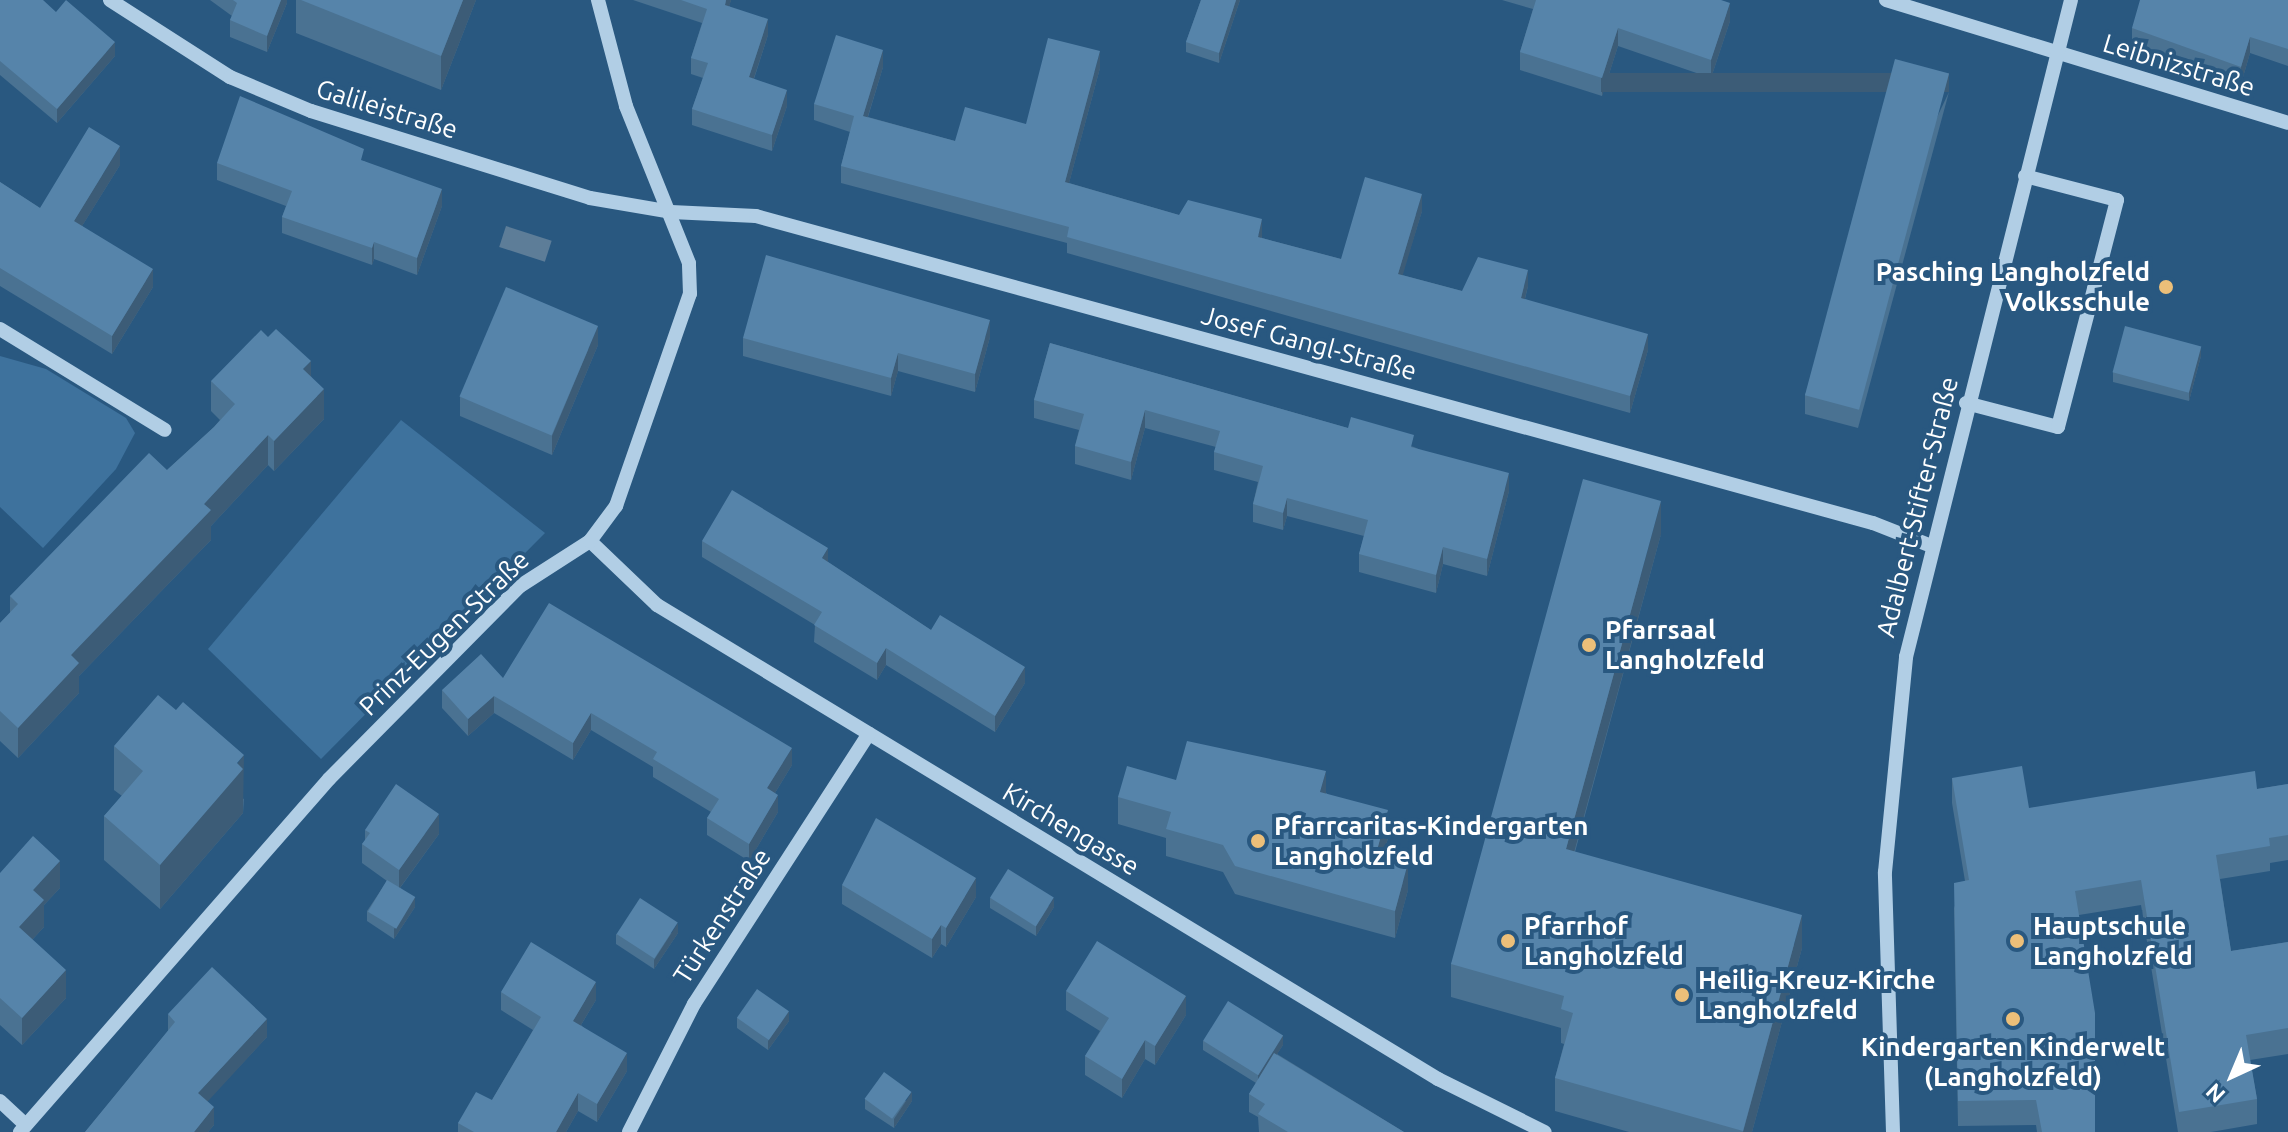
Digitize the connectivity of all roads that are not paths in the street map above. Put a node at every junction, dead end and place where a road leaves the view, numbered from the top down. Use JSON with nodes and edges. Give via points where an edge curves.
{"nodes":[{"id":1,"x":110,"y":0,"type":"edge"},
{"id":2,"x":598,"y":0,"type":"edge"},
{"id":3,"x":1886,"y":0,"type":"edge"},
{"id":4,"x":2071,"y":0,"type":"edge"},
{"id":5,"x":2057,"y":52,"type":"junction"},
{"id":6,"x":2288,"y":123,"type":"edge"},
{"id":7,"x":2025,"y":176,"type":"junction"},
{"id":8,"x":671,"y":212,"type":"junction"},
{"id":9,"x":0,"y":329,"type":"edge"},
{"id":10,"x":1966,"y":403,"type":"junction"},
{"id":11,"x":165,"y":430,"type":"dead end"},
{"id":12,"x":590,"y":541,"type":"junction"},
{"id":13,"x":1929,"y":545,"type":"junction"},
{"id":14,"x":869,"y":734,"type":"junction"},
{"id":15,"x":0,"y":1101,"type":"edge"},
{"id":16,"x":23,"y":1128,"type":"edge"},
{"id":17,"x":629,"y":1132,"type":"edge"},
{"id":18,"x":1545,"y":1132,"type":"edge"},
{"id":19,"x":1893,"y":1132,"type":"edge"}],
"edges":[{"from":1,"to":8,"type":"street","name":"Galileistraße","via":[[230,77],[311,111],[590,198]]},
{"from":2,"to":8,"type":"street","name":"Prinz-Eugen-Straße","via":[[626,106]]},
{"from":3,"to":5,"type":"street","name":"Leibnizstraße"},
{"from":4,"to":5,"type":"street","name":"Adalbert-Stifter-Straße"},
{"from":5,"to":6,"type":"street","name":"Leibnizstraße"},
{"from":5,"to":7,"type":"street","name":"Adalbert-Stifter-Straße"},
{"from":7,"to":10,"type":"street","name":"Adalbert-Stifter-Straße"},
{"from":7,"to":10,"type":"street","via":[[2117,200],[2094,289],[2058,427]]},
{"from":8,"to":12,"type":"street","name":"Prinz-Eugen-Straße","via":[[689,263],[690,294],[636,468]]},
{"from":8,"to":13,"type":"street","name":"Josef Gangl-Straße","via":[[756,216],[1834,512]]},
{"from":9,"to":11,"type":"street"},
{"from":10,"to":13,"type":"street","name":"Adalbert-Stifter-Straße"},
{"from":12,"to":14,"type":"street","name":"Kirchengasse","via":[[657,605]]},
{"from":12,"to":16,"type":"street","name":"Prinz-Eugen-Straße","via":[[520,586],[329,779]]},
{"from":13,"to":19,"type":"street","name":"Adalbert-Stifter-Straße","via":[[1906,657],[1886,858]]},
{"from":14,"to":17,"type":"street","name":"Türkenstraße","via":[[694,1004]]},
{"from":14,"to":18,"type":"street","name":"Kirchengasse","via":[[1438,1079]]},
{"from":15,"to":16,"type":"street"}]}
